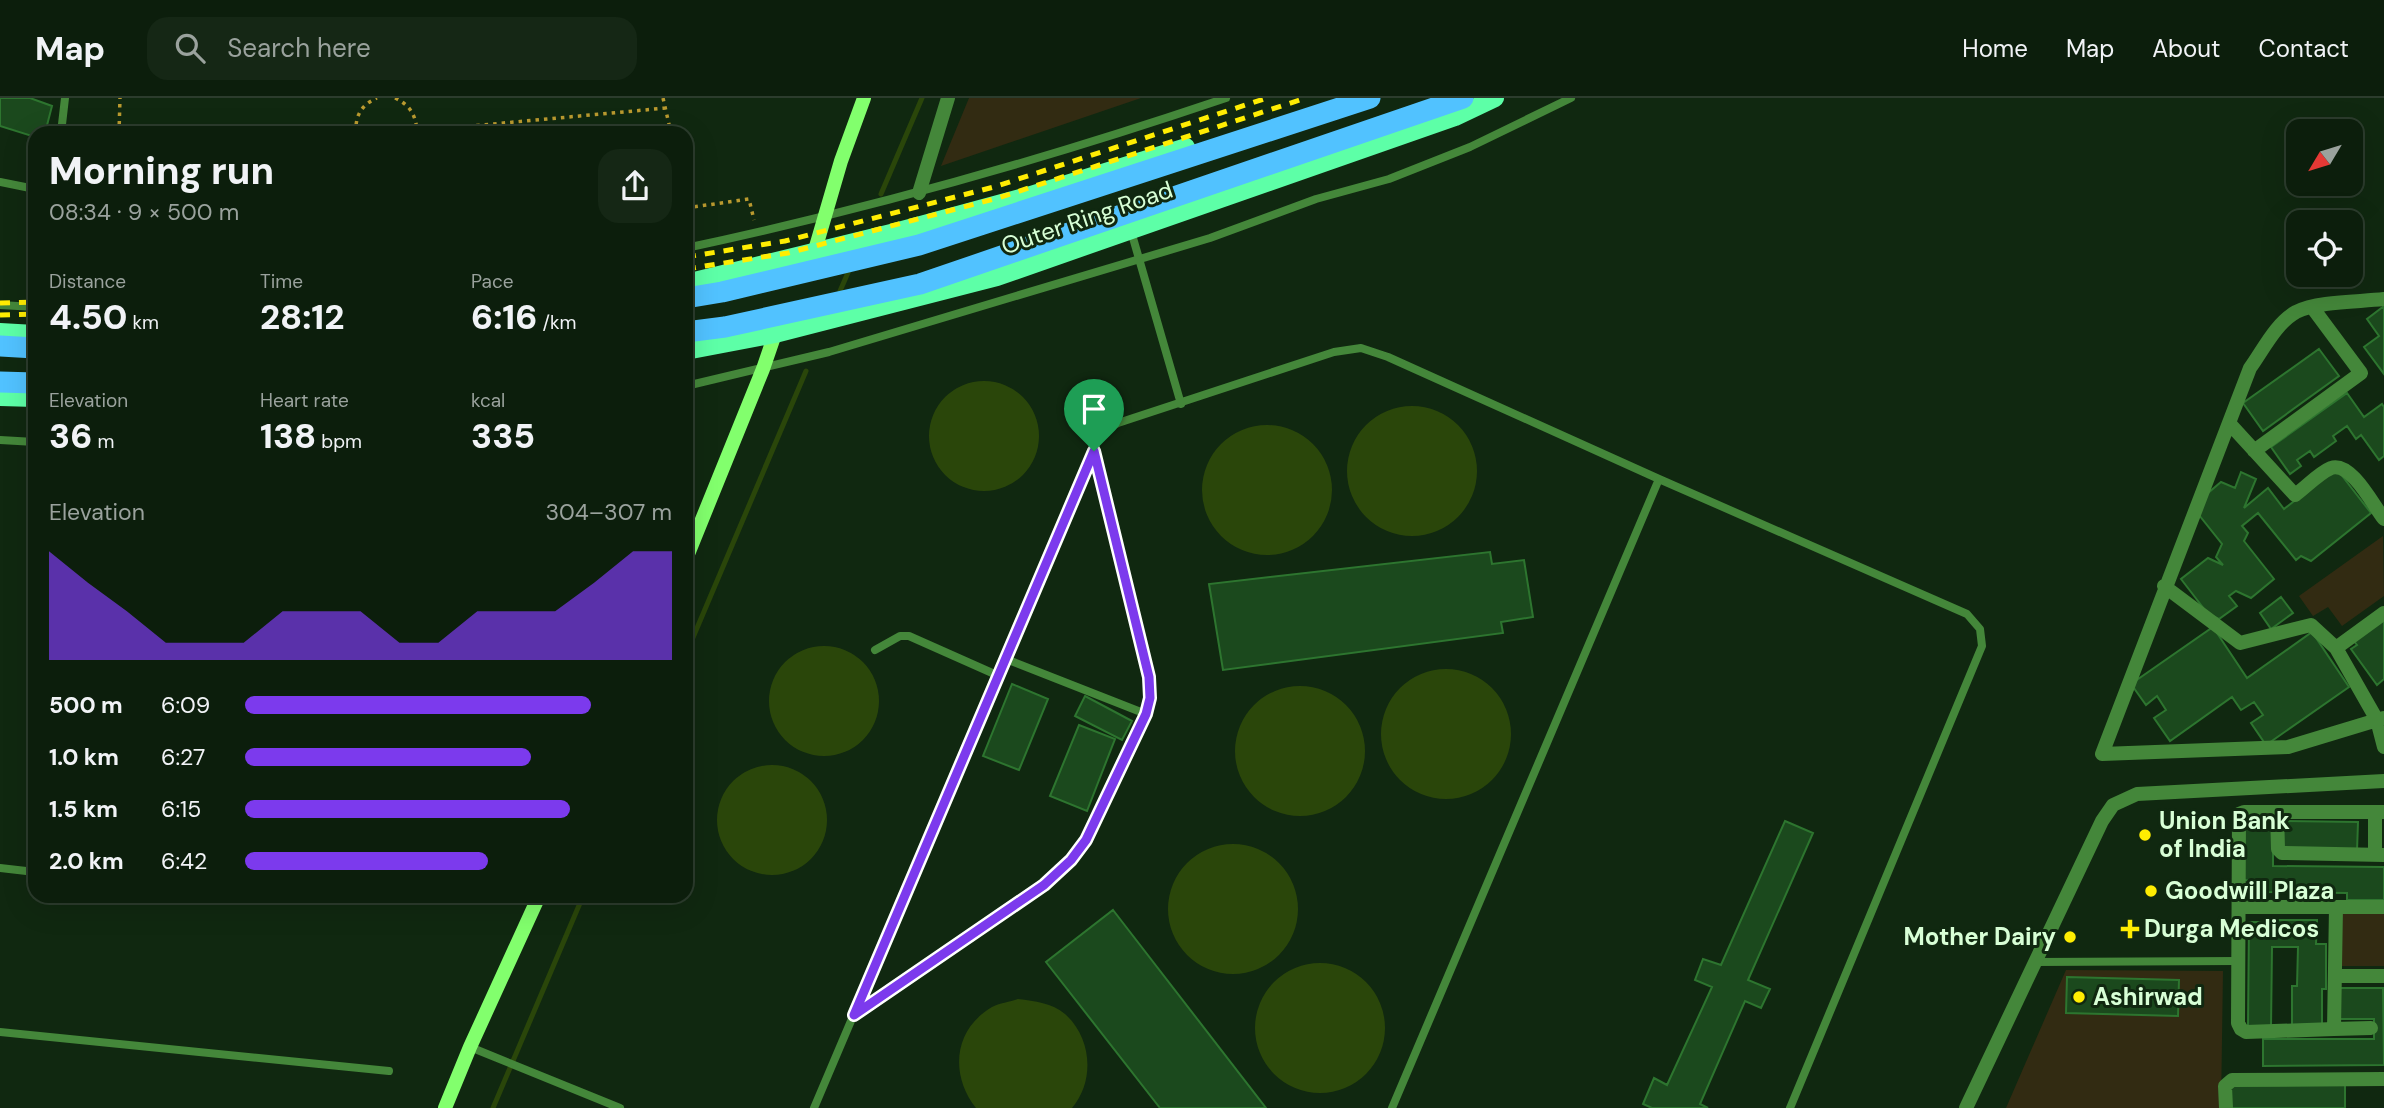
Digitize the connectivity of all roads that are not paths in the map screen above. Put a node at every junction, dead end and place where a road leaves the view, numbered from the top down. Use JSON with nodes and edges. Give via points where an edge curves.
{"nodes":[{"id":1,"x":65,"y":98,"type":"edge"},
{"id":2,"x":864,"y":98,"type":"edge"},
{"id":3,"x":948,"y":98,"type":"edge"},
{"id":4,"x":1227,"y":98,"type":"edge"},
{"id":5,"x":1341,"y":98,"type":"edge"},
{"id":6,"x":1370,"y":98,"type":"edge"},
{"id":7,"x":1463,"y":98,"type":"edge"},
{"id":8,"x":1494,"y":98,"type":"edge"},
{"id":9,"x":1571,"y":98,"type":"edge"},
{"id":10,"x":62,"y":126,"type":"edge"},
{"id":11,"x":0,"y":183,"type":"edge"},
{"id":12,"x":28,"y":188,"type":"edge"},
{"id":13,"x":919,"y":193,"type":"junction"},
{"id":14,"x":826,"y":215,"type":"junction"},
{"id":15,"x":1131,"y":231,"type":"junction"},
{"id":16,"x":693,"y":247,"type":"edge"},
{"id":17,"x":815,"y":250,"type":"junction"},
{"id":18,"x":1139,"y":260,"type":"junction"},
{"id":19,"x":693,"y":281,"type":"edge"},
{"id":20,"x":693,"y":297,"type":"edge"},
{"id":21,"x":2384,"y":299,"type":"edge"},
{"id":22,"x":0,"y":305,"type":"edge"},
{"id":23,"x":28,"y":307,"type":"edge"},
{"id":24,"x":2312,"y":307,"type":"junction"},
{"id":25,"x":693,"y":331,"type":"edge"},
{"id":26,"x":0,"y":332,"type":"edge"},
{"id":27,"x":28,"y":334,"type":"edge"},
{"id":28,"x":775,"y":334,"type":"junction"},
{"id":29,"x":0,"y":346,"type":"edge"},
{"id":30,"x":28,"y":348,"type":"edge"},
{"id":31,"x":693,"y":350,"type":"edge"},
{"id":32,"x":763,"y":369,"type":"junction"},
{"id":33,"x":0,"y":382,"type":"edge"},
{"id":34,"x":28,"y":383,"type":"edge"},
{"id":35,"x":693,"y":384,"type":"edge"},
{"id":36,"x":0,"y":397,"type":"edge"},
{"id":37,"x":28,"y":398,"type":"edge"},
{"id":38,"x":1181,"y":404,"type":"junction"},
{"id":39,"x":2230,"y":423,"type":"junction"},
{"id":40,"x":0,"y":440,"type":"edge"},
{"id":41,"x":28,"y":442,"type":"edge"},
{"id":42,"x":1094,"y":451,"type":"junction"},
{"id":43,"x":2254,"y":452,"type":"junction"},
{"id":44,"x":1659,"y":479,"type":"junction"},
{"id":45,"x":2384,"y":519,"type":"edge"},
{"id":46,"x":693,"y":542,"type":"edge"},
{"id":47,"x":2164,"y":586,"type":"junction"},
{"id":48,"x":2384,"y":613,"type":"edge"},
{"id":49,"x":2336,"y":648,"type":"junction"},
{"id":50,"x":875,"y":650,"type":"dead end"},
{"id":51,"x":1006,"y":659,"type":"junction"},
{"id":52,"x":999,"y":676,"type":"junction"},
{"id":53,"x":1146,"y":714,"type":"junction"},
{"id":54,"x":2381,"y":719,"type":"edge"},
{"id":55,"x":2384,"y":747,"type":"edge"},
{"id":56,"x":2384,"y":781,"type":"edge"},
{"id":57,"x":2277,"y":812,"type":"junction"},
{"id":58,"x":2379,"y":812,"type":"edge"},
{"id":59,"x":2379,"y":855,"type":"edge"},
{"id":60,"x":0,"y":869,"type":"edge"},
{"id":61,"x":28,"y":871,"type":"edge"},
{"id":62,"x":536,"y":903,"type":"edge"},
{"id":63,"x":2239,"y":907,"type":"junction"},
{"id":64,"x":2336,"y":907,"type":"junction"},
{"id":65,"x":2384,"y":907,"type":"edge"},
{"id":66,"x":2238,"y":961,"type":"junction"},
{"id":67,"x":2035,"y":962,"type":"junction"},
{"id":68,"x":2335,"y":976,"type":"junction"},
{"id":69,"x":2384,"y":976,"type":"edge"},
{"id":70,"x":854,"y":1015,"type":"junction"},
{"id":71,"x":2371,"y":1028,"type":"dead end"},
{"id":72,"x":2334,"y":1029,"type":"junction"},
{"id":73,"x":0,"y":1032,"type":"edge"},
{"id":74,"x":470,"y":1047,"type":"junction"},
{"id":75,"x":389,"y":1071,"type":"dead end"},
{"id":76,"x":2384,"y":1079,"type":"edge"},
{"id":77,"x":445,"y":1108,"type":"edge"},
{"id":78,"x":620,"y":1108,"type":"edge"},
{"id":79,"x":814,"y":1108,"type":"edge"},
{"id":80,"x":1392,"y":1108,"type":"edge"},
{"id":81,"x":1790,"y":1108,"type":"edge"},
{"id":82,"x":1966,"y":1108,"type":"edge"},
{"id":83,"x":2226,"y":1108,"type":"edge"}],
"edges":[{"from":1,"to":10,"type":"lane"},
{"from":2,"to":14,"type":"street"},
{"from":3,"to":13,"type":"street"},
{"from":4,"to":13,"type":"lane"},
{"from":5,"to":17,"type":"main road","name":"Outer Ring Road","via":[[1024,197]]},
{"from":6,"to":20,"type":"highway","name":"Outer Ring Road","via":[[919,245]]},
{"from":7,"to":25,"type":"highway","name":"Outer Ring Road","via":[[920,284]]},
{"from":8,"to":15,"type":"main road","name":"Outer Ring Road","via":[[1455,117]]},
{"from":9,"to":18,"type":"lane","via":[[1470,147],[1389,179]]},
{"from":11,"to":12,"type":"lane"},
{"from":13,"to":14,"type":"lane"},
{"from":14,"to":16,"type":"lane"},
{"from":14,"to":17,"type":"street"},
{"from":15,"to":18,"type":"lane"},
{"from":15,"to":28,"type":"main road","name":"Outer Ring Road","via":[[997,277]]},
{"from":17,"to":19,"type":"main road","name":"Outer Ring Road"},
{"from":18,"to":32,"type":"lane"},
{"from":18,"to":38,"type":"lane"},
{"from":21,"to":24,"type":"street"},
{"from":22,"to":23,"type":"lane"},
{"from":24,"to":39,"type":"street","via":[[2295,313],[2250,368]]},
{"from":24,"to":43,"type":"street","via":[[2361,373]]},
{"from":26,"to":27,"type":"main road"},
{"from":28,"to":31,"type":"main road","name":"Outer Ring Road"},
{"from":28,"to":32,"type":"street"},
{"from":29,"to":30,"type":"highway"},
{"from":32,"to":35,"type":"lane"},
{"from":32,"to":46,"type":"street"},
{"from":33,"to":34,"type":"highway"},
{"from":36,"to":37,"type":"main road"},
{"from":38,"to":42,"type":"lane","via":[[1107,428]]},
{"from":38,"to":44,"type":"lane","via":[[1334,352],[1361,348]]},
{"from":39,"to":43,"type":"street"},
{"from":39,"to":47,"type":"street"},
{"from":40,"to":41,"type":"lane"},
{"from":42,"to":51,"type":"lane"},
{"from":42,"to":53,"type":"lane","via":[[1149,677]]},
{"from":43,"to":45,"type":"street","via":[[2295,495],[2329,469],[2340,467],[2350,472]]},
{"from":44,"to":80,"type":"lane"},
{"from":44,"to":81,"type":"lane","via":[[1967,614],[1980,629],[1982,646]]},
{"from":47,"to":49,"type":"street","via":[[2241,643],[2311,625]]},
{"from":47,"to":54,"type":"street","via":[[2102,754],[2288,747]]},
{"from":48,"to":49,"type":"street"},
{"from":49,"to":54,"type":"street"},
{"from":50,"to":52,"type":"lane","via":[[909,636]]},
{"from":51,"to":52,"type":"lane"},
{"from":51,"to":53,"type":"lane"},
{"from":52,"to":70,"type":"lane"},
{"from":53,"to":70,"type":"lane","via":[[1086,840],[1071,860],[1044,885]]},
{"from":54,"to":55,"type":"street"},
{"from":56,"to":67,"type":"street","via":[[2137,794],[2113,805]]},
{"from":57,"to":58,"type":"street"},
{"from":57,"to":59,"type":"street","via":[[2279,852]]},
{"from":57,"to":63,"type":"street","via":[[2239,814]]},
{"from":58,"to":59,"type":"street"},
{"from":60,"to":61,"type":"lane"},
{"from":62,"to":74,"type":"street"},
{"from":63,"to":64,"type":"street"},
{"from":63,"to":66,"type":"street"},
{"from":64,"to":65,"type":"street"},
{"from":64,"to":68,"type":"street"},
{"from":66,"to":67,"type":"lane"},
{"from":66,"to":72,"type":"street","via":[[2241,1030]]},
{"from":67,"to":82,"type":"street"},
{"from":68,"to":69,"type":"street"},
{"from":68,"to":72,"type":"street"},
{"from":70,"to":79,"type":"lane"},
{"from":71,"to":72,"type":"street"},
{"from":73,"to":75,"type":"lane"},
{"from":74,"to":77,"type":"street"},
{"from":74,"to":78,"type":"lane"},
{"from":76,"to":83,"type":"street","via":[[2232,1080],[2225,1086]]}]}
